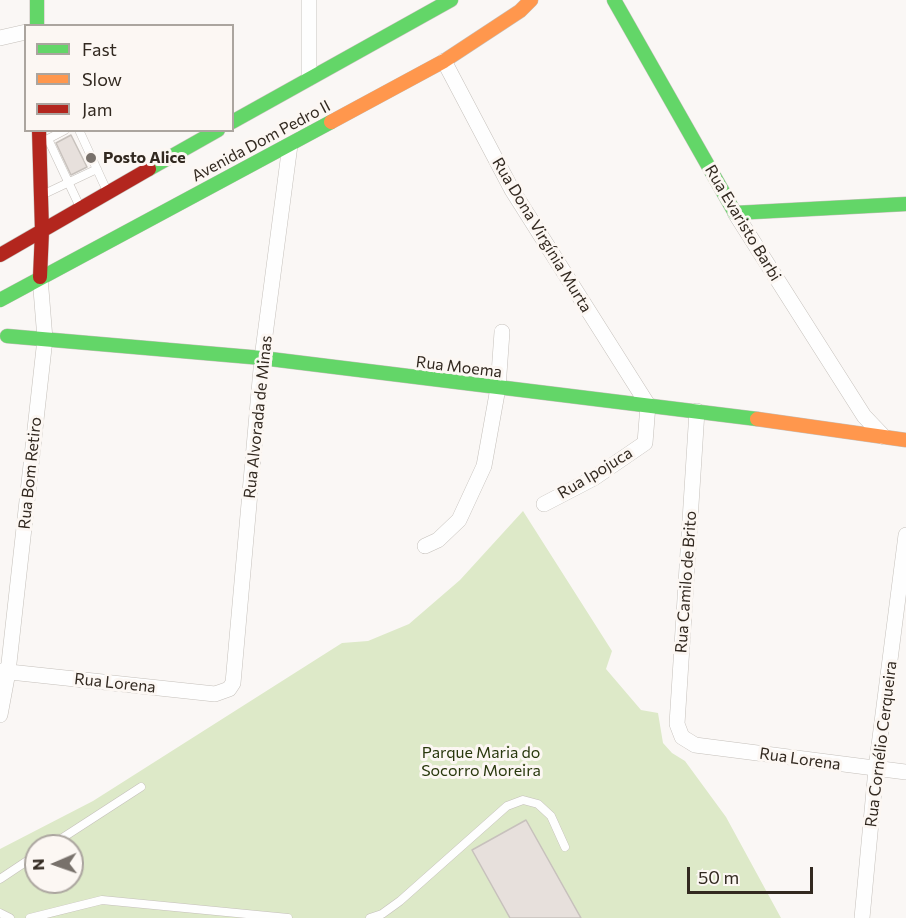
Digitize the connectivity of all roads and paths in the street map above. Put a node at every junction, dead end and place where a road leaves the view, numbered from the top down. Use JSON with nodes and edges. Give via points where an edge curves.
{"nodes":[{"id":1,"x":37,"y":0,"type":"edge"},
{"id":2,"x":309,"y":0,"type":"edge"},
{"id":3,"x":451,"y":0,"type":"edge"},
{"id":4,"x":531,"y":0,"type":"edge"},
{"id":5,"x":614,"y":0,"type":"edge"},
{"id":6,"x":37,"y":24,"type":"edge"},
{"id":7,"x":24,"y":32,"type":"edge"},
{"id":8,"x":0,"y":38,"type":"edge"},
{"id":9,"x":444,"y":61,"type":"junction"},
{"id":10,"x":309,"y":78,"type":"junction"},
{"id":11,"x":234,"y":121,"type":"edge"},
{"id":12,"x":59,"y":132,"type":"edge"},
{"id":13,"x":80,"y":132,"type":"edge"},
{"id":14,"x":215,"y":132,"type":"edge"},
{"id":15,"x":42,"y":138,"type":"edge"},
{"id":16,"x":290,"y":145,"type":"junction"},
{"id":17,"x":97,"y":169,"type":"junction"},
{"id":18,"x":68,"y":183,"type":"junction"},
{"id":19,"x":108,"y":193,"type":"junction"},
{"id":20,"x":41,"y":196,"type":"junction"},
{"id":21,"x":906,"y":204,"type":"edge"},
{"id":22,"x":81,"y":209,"type":"junction"},
{"id":23,"x":735,"y":213,"type":"junction"},
{"id":24,"x":42,"y":231,"type":"junction"},
{"id":25,"x":0,"y":255,"type":"edge"},
{"id":26,"x":40,"y":277,"type":"junction"},
{"id":27,"x":0,"y":300,"type":"edge"},
{"id":28,"x":502,"y":332,"type":"dead end"},
{"id":29,"x":7,"y":336,"type":"dead end"},
{"id":30,"x":45,"y":339,"type":"junction"},
{"id":31,"x":262,"y":358,"type":"junction"},
{"id":32,"x":498,"y":388,"type":"junction"},
{"id":33,"x":648,"y":405,"type":"junction"},
{"id":34,"x":697,"y":411,"type":"junction"},
{"id":35,"x":884,"y":437,"type":"junction"},
{"id":36,"x":905,"y":442,"type":"edge"},
{"id":37,"x":543,"y":504,"type":"dead end"},
{"id":38,"x":906,"y":535,"type":"edge"},
{"id":39,"x":425,"y":546,"type":"dead end"},
{"id":40,"x":4,"y":671,"type":"edge"},
{"id":41,"x":229,"y":689,"type":"joint"},
{"id":42,"x":0,"y":715,"type":"edge"},
{"id":43,"x":695,"y":744,"type":"joint"},
{"id":44,"x":876,"y":769,"type":"junction"},
{"id":45,"x":906,"y":772,"type":"edge"},
{"id":46,"x":141,"y":787,"type":"dead end"},
{"id":47,"x":69,"y":834,"type":"edge"},
{"id":48,"x":565,"y":847,"type":"dead end"},
{"id":49,"x":24,"y":863,"type":"edge"},
{"id":50,"x":0,"y":879,"type":"edge"},
{"id":51,"x":0,"y":913,"type":"edge"},
{"id":52,"x":10,"y":918,"type":"edge"},
{"id":53,"x":30,"y":918,"type":"edge"},
{"id":54,"x":288,"y":918,"type":"edge"},
{"id":55,"x":370,"y":918,"type":"edge"},
{"id":56,"x":862,"y":918,"type":"edge"}],
"edges":[{"from":1,"to":6,"type":"street"},
{"from":2,"to":10,"type":"street"},
{"from":3,"to":10,"type":"street","name":"Avenida Dom Pedro II"},
{"from":4,"to":9,"type":"street","name":"Avenida Dom Pedro II"},
{"from":5,"to":23,"type":"street","name":"Rua Evaristo Barbi"},
{"from":7,"to":8,"type":"street"},
{"from":9,"to":16,"type":"street","name":"Avenida Dom Pedro II"},
{"from":9,"to":33,"type":"street","name":"Rua Dona Virgínia Murta","via":[[512,190]]},
{"from":10,"to":11,"type":"street","name":"Avenida Dom Pedro II"},
{"from":12,"to":15,"type":"lane"},
{"from":13,"to":17,"type":"lane"},
{"from":14,"to":19,"type":"street","name":"Avenida Dom Pedro II"},
{"from":15,"to":18,"type":"lane"},
{"from":15,"to":20,"type":"street","name":"Rua Bom Retiro"},
{"from":16,"to":26,"type":"street","name":"Avenida Dom Pedro II"},
{"from":16,"to":31,"type":"street","name":"Rua Alvorada de Minas"},
{"from":17,"to":18,"type":"lane"},
{"from":17,"to":19,"type":"lane"},
{"from":18,"to":20,"type":"lane"},
{"from":18,"to":22,"type":"lane"},
{"from":19,"to":22,"type":"street","name":"Avenida Dom Pedro II"},
{"from":20,"to":24,"type":"street","name":"Rua Bom Retiro"},
{"from":21,"to":23,"type":"street"},
{"from":22,"to":24,"type":"street","name":"Avenida Dom Pedro II"},
{"from":23,"to":35,"type":"street","name":"Rua Evaristo Barbi","via":[[864,416]]},
{"from":24,"to":25,"type":"street","name":"Avenida Dom Pedro II"},
{"from":24,"to":26,"type":"street","name":"Rua Bom Retiro"},
{"from":26,"to":27,"type":"street","name":"Avenida Dom Pedro II"},
{"from":26,"to":30,"type":"street","name":"Rua Bom Retiro"},
{"from":28,"to":32,"type":"street"},
{"from":29,"to":30,"type":"street","name":"Rua Moema"},
{"from":30,"to":31,"type":"street","name":"Rua Moema"},
{"from":30,"to":40,"type":"street","name":"Rua Bom Retiro"},
{"from":31,"to":32,"type":"street","name":"Rua Moema"},
{"from":31,"to":41,"type":"street","name":"Rua Alvorada de Minas","via":[[234,677]]},
{"from":32,"to":33,"type":"street","name":"Rua Moema"},
{"from":32,"to":39,"type":"street","via":[[484,466],[469,502],[459,520],[438,540]]},
{"from":33,"to":34,"type":"street","name":"Rua Moema"},
{"from":33,"to":37,"type":"street","name":"Rua Ipojuca","via":[[645,443],[594,478]]},
{"from":34,"to":35,"type":"street","name":"Rua Moema"},
{"from":34,"to":43,"type":"street","name":"Rua Camilo de Brito","via":[[678,723],[682,737]]},
{"from":35,"to":36,"type":"street","name":"Rua Moema"},
{"from":38,"to":44,"type":"street","name":"Rua Cornélio Cerqueira"},
{"from":40,"to":41,"type":"street","name":"Rua Lorena","via":[[215,694]]},
{"from":40,"to":42,"type":"street","name":"Rua Bom Retiro"},
{"from":43,"to":44,"type":"street","name":"Rua Lorena"},
{"from":44,"to":45,"type":"street","name":"Rua Lorena"},
{"from":44,"to":56,"type":"street","name":"Rua Cornélio Cerqueira"},
{"from":46,"to":47,"type":"lane"},
{"from":48,"to":55,"type":"lane","via":[[551,816],[538,804],[523,800],[507,806],[400,901]]},
{"from":49,"to":50,"type":"lane"},
{"from":51,"to":52,"type":"lane"},
{"from":53,"to":54,"type":"lane","via":[[102,900]]}]}
